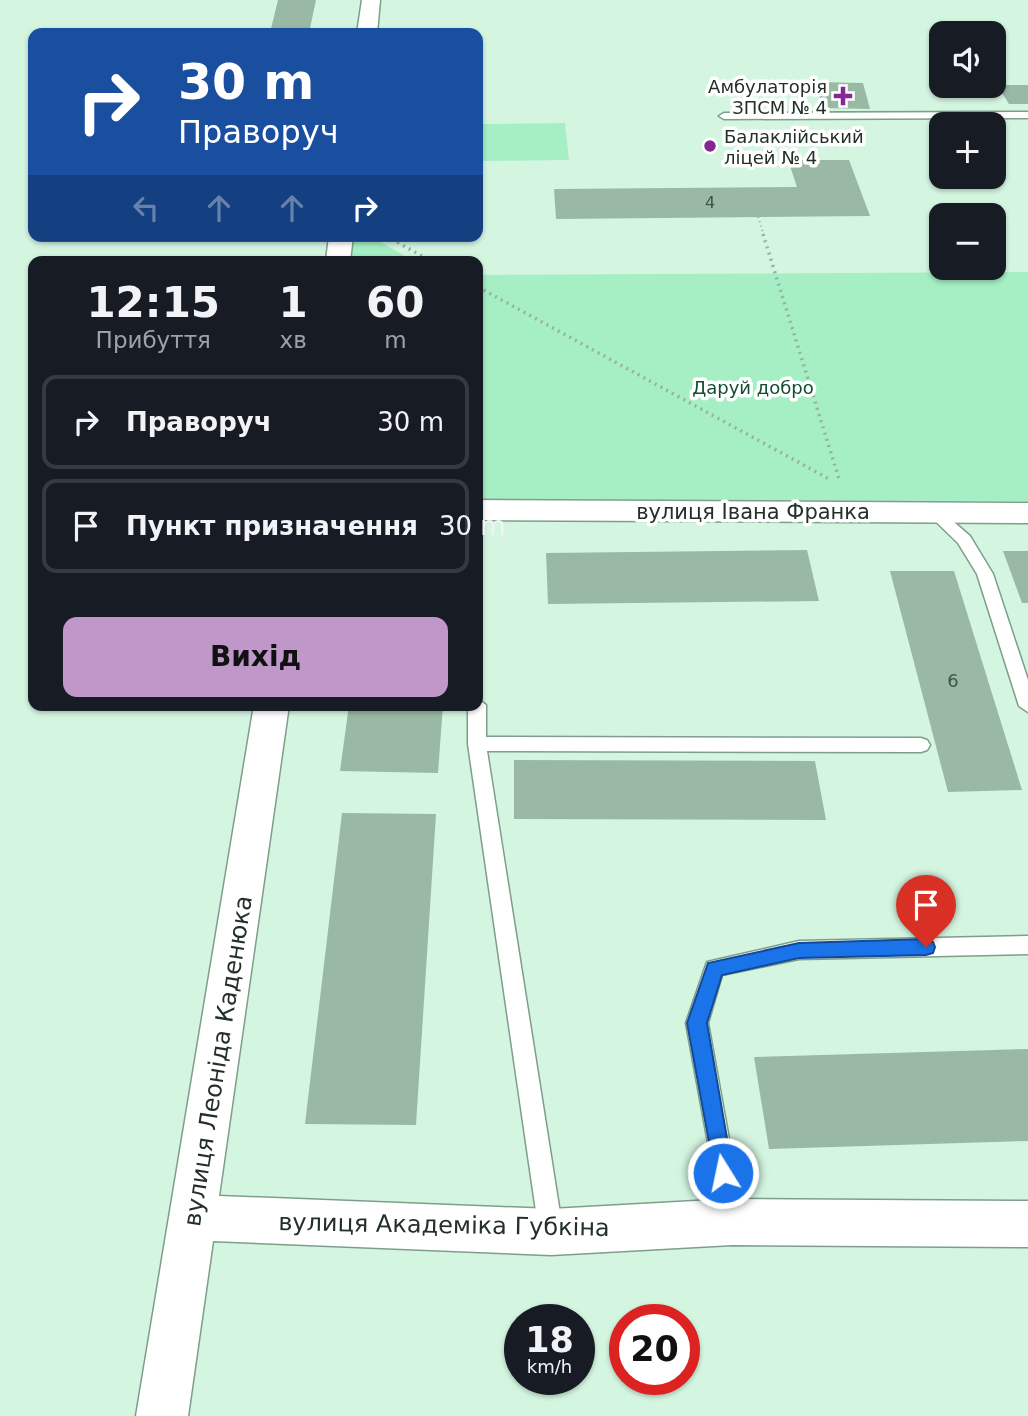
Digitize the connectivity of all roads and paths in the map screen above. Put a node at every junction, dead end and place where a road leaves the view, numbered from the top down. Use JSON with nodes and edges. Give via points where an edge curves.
{"nodes":[{"id":1,"x":371,"y":0,"type":"edge"},
{"id":2,"x":368,"y":28,"type":"edge"},
{"id":3,"x":1028,"y":115,"type":"edge"},
{"id":4,"x":724,"y":116,"type":"dead end"},
{"id":5,"x":758,"y":217,"type":"dead end"},
{"id":6,"x":397,"y":242,"type":"edge"},
{"id":7,"x":422,"y":256,"type":"edge"},
{"id":8,"x":483,"y":289,"type":"edge"},
{"id":9,"x":483,"y":510,"type":"edge"},
{"id":10,"x":934,"y":513,"type":"junction"},
{"id":11,"x":1028,"y":513,"type":"edge"},
{"id":12,"x":1028,"y":706,"type":"edge"},
{"id":13,"x":271,"y":711,"type":"edge"},
{"id":14,"x":477,"y":711,"type":"edge"},
{"id":15,"x":477,"y":744,"type":"junction"},
{"id":16,"x":921,"y":745,"type":"dead end"},
{"id":17,"x":1028,"y":944,"type":"edge"},
{"id":18,"x":195,"y":1218,"type":"junction"},
{"id":19,"x":732,"y":1222,"type":"junction"},
{"id":20,"x":1028,"y":1224,"type":"edge"},
{"id":21,"x":551,"y":1232,"type":"junction"},
{"id":22,"x":162,"y":1416,"type":"edge"}],
"edges":[{"from":1,"to":2,"type":"street"},
{"from":3,"to":4,"type":"lane"},
{"from":5,"to":8,"type":"path","via":[[841,485]]},
{"from":6,"to":7,"type":"path"},
{"from":9,"to":10,"type":"street","name":"вулиця Івана Франка"},
{"from":10,"to":11,"type":"street","name":"вулиця Івана Франка"},
{"from":10,"to":12,"type":"lane","via":[[964,540],[985,574]]},
{"from":13,"to":18,"type":"street","name":"вулиця Леоніда Каденюка"},
{"from":14,"to":15,"type":"lane"},
{"from":15,"to":16,"type":"lane"},
{"from":15,"to":21,"type":"lane"},
{"from":17,"to":19,"type":"lane","via":[[799,950],[714,968],[697,1023]]},
{"from":18,"to":21,"type":"street","name":"вулиця Академіка Губкіна"},
{"from":18,"to":22,"type":"street","name":"вулиця Леоніда Каденюка"},
{"from":19,"to":20,"type":"street","name":"вулиця Академіка Губкіна"},
{"from":19,"to":21,"type":"street","name":"вулиця Академіка Губкіна"}]}
